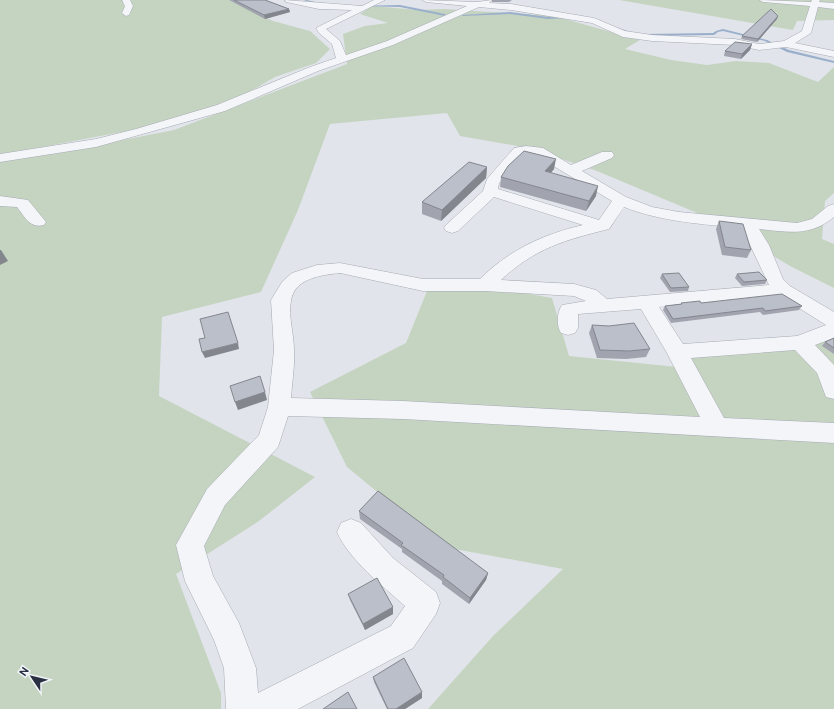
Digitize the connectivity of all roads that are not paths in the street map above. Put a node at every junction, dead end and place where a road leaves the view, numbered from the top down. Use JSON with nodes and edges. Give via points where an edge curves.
{"nodes":[{"id":1,"x":126,"y":0,"type":"edge"},
{"id":2,"x":288,"y":0,"type":"edge"},
{"id":3,"x":381,"y":0,"type":"edge"},
{"id":4,"x":426,"y":0,"type":"edge"},
{"id":5,"x":763,"y":0,"type":"edge"},
{"id":6,"x":483,"y":2,"type":"edge"},
{"id":7,"x":815,"y":2,"type":"edge"},
{"id":8,"x":834,"y":6,"type":"edge"},
{"id":9,"x":360,"y":8,"type":"junction"},
{"id":10,"x":126,"y":13,"type":"dead end"},
{"id":11,"x":786,"y":44,"type":"junction"},
{"id":12,"x":834,"y":54,"type":"edge"},
{"id":13,"x":342,"y":60,"type":"junction"},
{"id":14,"x":607,"y":155,"type":"dead end"},
{"id":15,"x":0,"y":158,"type":"edge"},
{"id":16,"x":571,"y":170,"type":"junction"},
{"id":17,"x":490,"y":190,"type":"junction"},
{"id":18,"x":621,"y":200,"type":"junction"},
{"id":19,"x":0,"y":201,"type":"edge"},
{"id":20,"x":834,"y":209,"type":"edge"},
{"id":21,"x":38,"y":222,"type":"dead end"},
{"id":22,"x":818,"y":222,"type":"junction"},
{"id":23,"x":748,"y":224,"type":"junction"},
{"id":24,"x":603,"y":226,"type":"junction"},
{"id":25,"x":452,"y":228,"type":"dead end"},
{"id":26,"x":834,"y":228,"type":"edge"},
{"id":27,"x":485,"y":285,"type":"junction"},
{"id":28,"x":783,"y":290,"type":"junction"},
{"id":29,"x":646,"y":302,"type":"junction"},
{"id":30,"x":603,"y":306,"type":"junction"},
{"id":31,"x":834,"y":321,"type":"edge"},
{"id":32,"x":568,"y":328,"type":"dead end"},
{"id":33,"x":834,"y":330,"type":"edge"},
{"id":34,"x":799,"y":343,"type":"junction"},
{"id":35,"x":678,"y":352,"type":"junction"},
{"id":36,"x":834,"y":391,"type":"edge"},
{"id":37,"x":279,"y":407,"type":"junction"},
{"id":38,"x":717,"y":426,"type":"junction"},
{"id":39,"x":834,"y":432,"type":"edge"},
{"id":40,"x":351,"y":532,"type":"dead end"},
{"id":41,"x":243,"y":709,"type":"edge"},
{"id":42,"x":263,"y":709,"type":"edge"}],
"edges":[{"from":1,"to":10,"type":"street","via":[[129,6]]},
{"from":2,"to":9,"type":"street","via":[[319,6]]},
{"from":3,"to":9,"type":"street"},
{"from":4,"to":6,"type":"street"},
{"from":5,"to":7,"type":"street"},
{"from":6,"to":11,"type":"street","via":[[594,21],[623,34],[642,37],[735,42],[759,47]]},
{"from":6,"to":13,"type":"street","via":[[390,43]]},
{"from":7,"to":8,"type":"street"},
{"from":7,"to":11,"type":"street","via":[[806,33]]},
{"from":9,"to":13,"type":"street","via":[[322,28],[322,31],[336,40]]},
{"from":11,"to":12,"type":"street"},
{"from":13,"to":15,"type":"street","via":[[221,108],[147,131],[96,143]]},
{"from":14,"to":16,"type":"street"},
{"from":16,"to":17,"type":"street","via":[[538,152],[520,151],[492,182]]},
{"from":16,"to":18,"type":"street"},
{"from":17,"to":24,"type":"street"},
{"from":17,"to":25,"type":"street"},
{"from":18,"to":23,"type":"street","via":[[648,211],[679,217]]},
{"from":18,"to":24,"type":"street"},
{"from":19,"to":21,"type":"street","via":[[22,203]]},
{"from":20,"to":22,"type":"street"},
{"from":22,"to":23,"type":"street","via":[[798,228]]},
{"from":22,"to":26,"type":"street"},
{"from":23,"to":28,"type":"street","via":[[775,281]]},
{"from":24,"to":27,"type":"street","via":[[565,235],[538,245]]},
{"from":27,"to":30,"type":"street","via":[[574,290],[589,294]]},
{"from":27,"to":37,"type":"street","via":[[423,284],[340,268],[317,270],[298,277],[281,300],[284,350]]},
{"from":28,"to":29,"type":"street"},
{"from":28,"to":31,"type":"street"},
{"from":29,"to":30,"type":"street"},
{"from":29,"to":35,"type":"street"},
{"from":30,"to":32,"type":"street","via":[[569,309]]},
{"from":33,"to":34,"type":"street"},
{"from":34,"to":35,"type":"street"},
{"from":34,"to":36,"type":"street","via":[[815,356],[830,374]]},
{"from":35,"to":38,"type":"street"},
{"from":37,"to":38,"type":"street","via":[[403,410]]},
{"from":37,"to":41,"type":"street","via":[[269,440],[216,497],[190,545],[200,581],[228,634],[240,668]]},
{"from":38,"to":39,"type":"street"},
{"from":40,"to":42,"type":"street","via":[[383,568],[425,603],[402,637]]}]}
